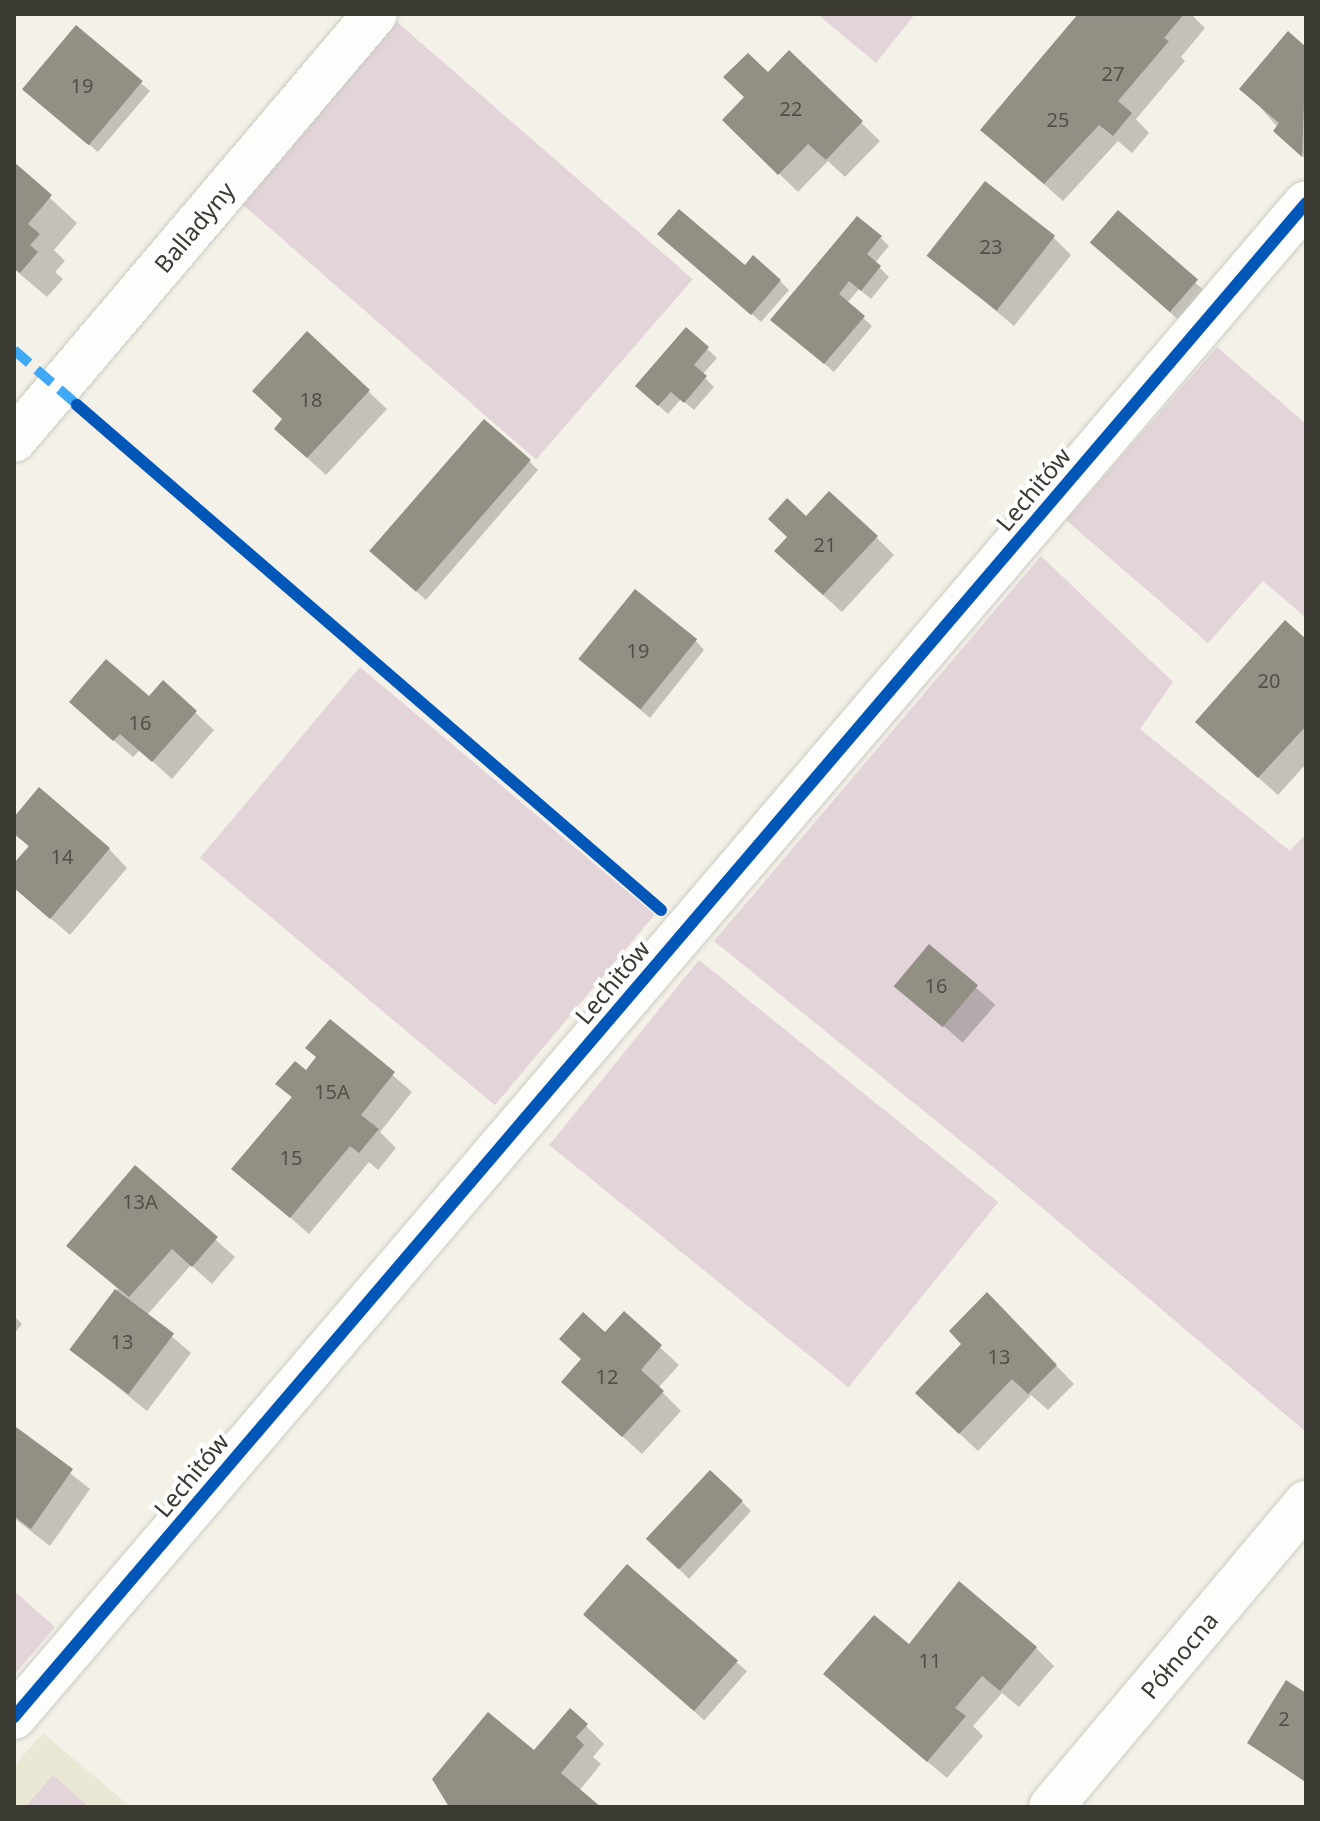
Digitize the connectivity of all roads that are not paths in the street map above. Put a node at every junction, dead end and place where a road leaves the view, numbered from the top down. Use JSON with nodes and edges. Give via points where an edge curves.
{"nodes":[{"id":1,"x":375,"y":14,"type":"edge"},
{"id":2,"x":1306,"y":203,"type":"edge"},
{"id":3,"x":14,"y":440,"type":"edge"},
{"id":4,"x":1306,"y":1503,"type":"edge"},
{"id":5,"x":14,"y":1717,"type":"edge"},
{"id":6,"x":1051,"y":1807,"type":"edge"}],
"edges":[{"from":1,"to":3,"type":"street","name":"Balladyny"},
{"from":2,"to":5,"type":"street","name":"Lechitów"},
{"from":4,"to":6,"type":"street","name":"Północna"}]}
